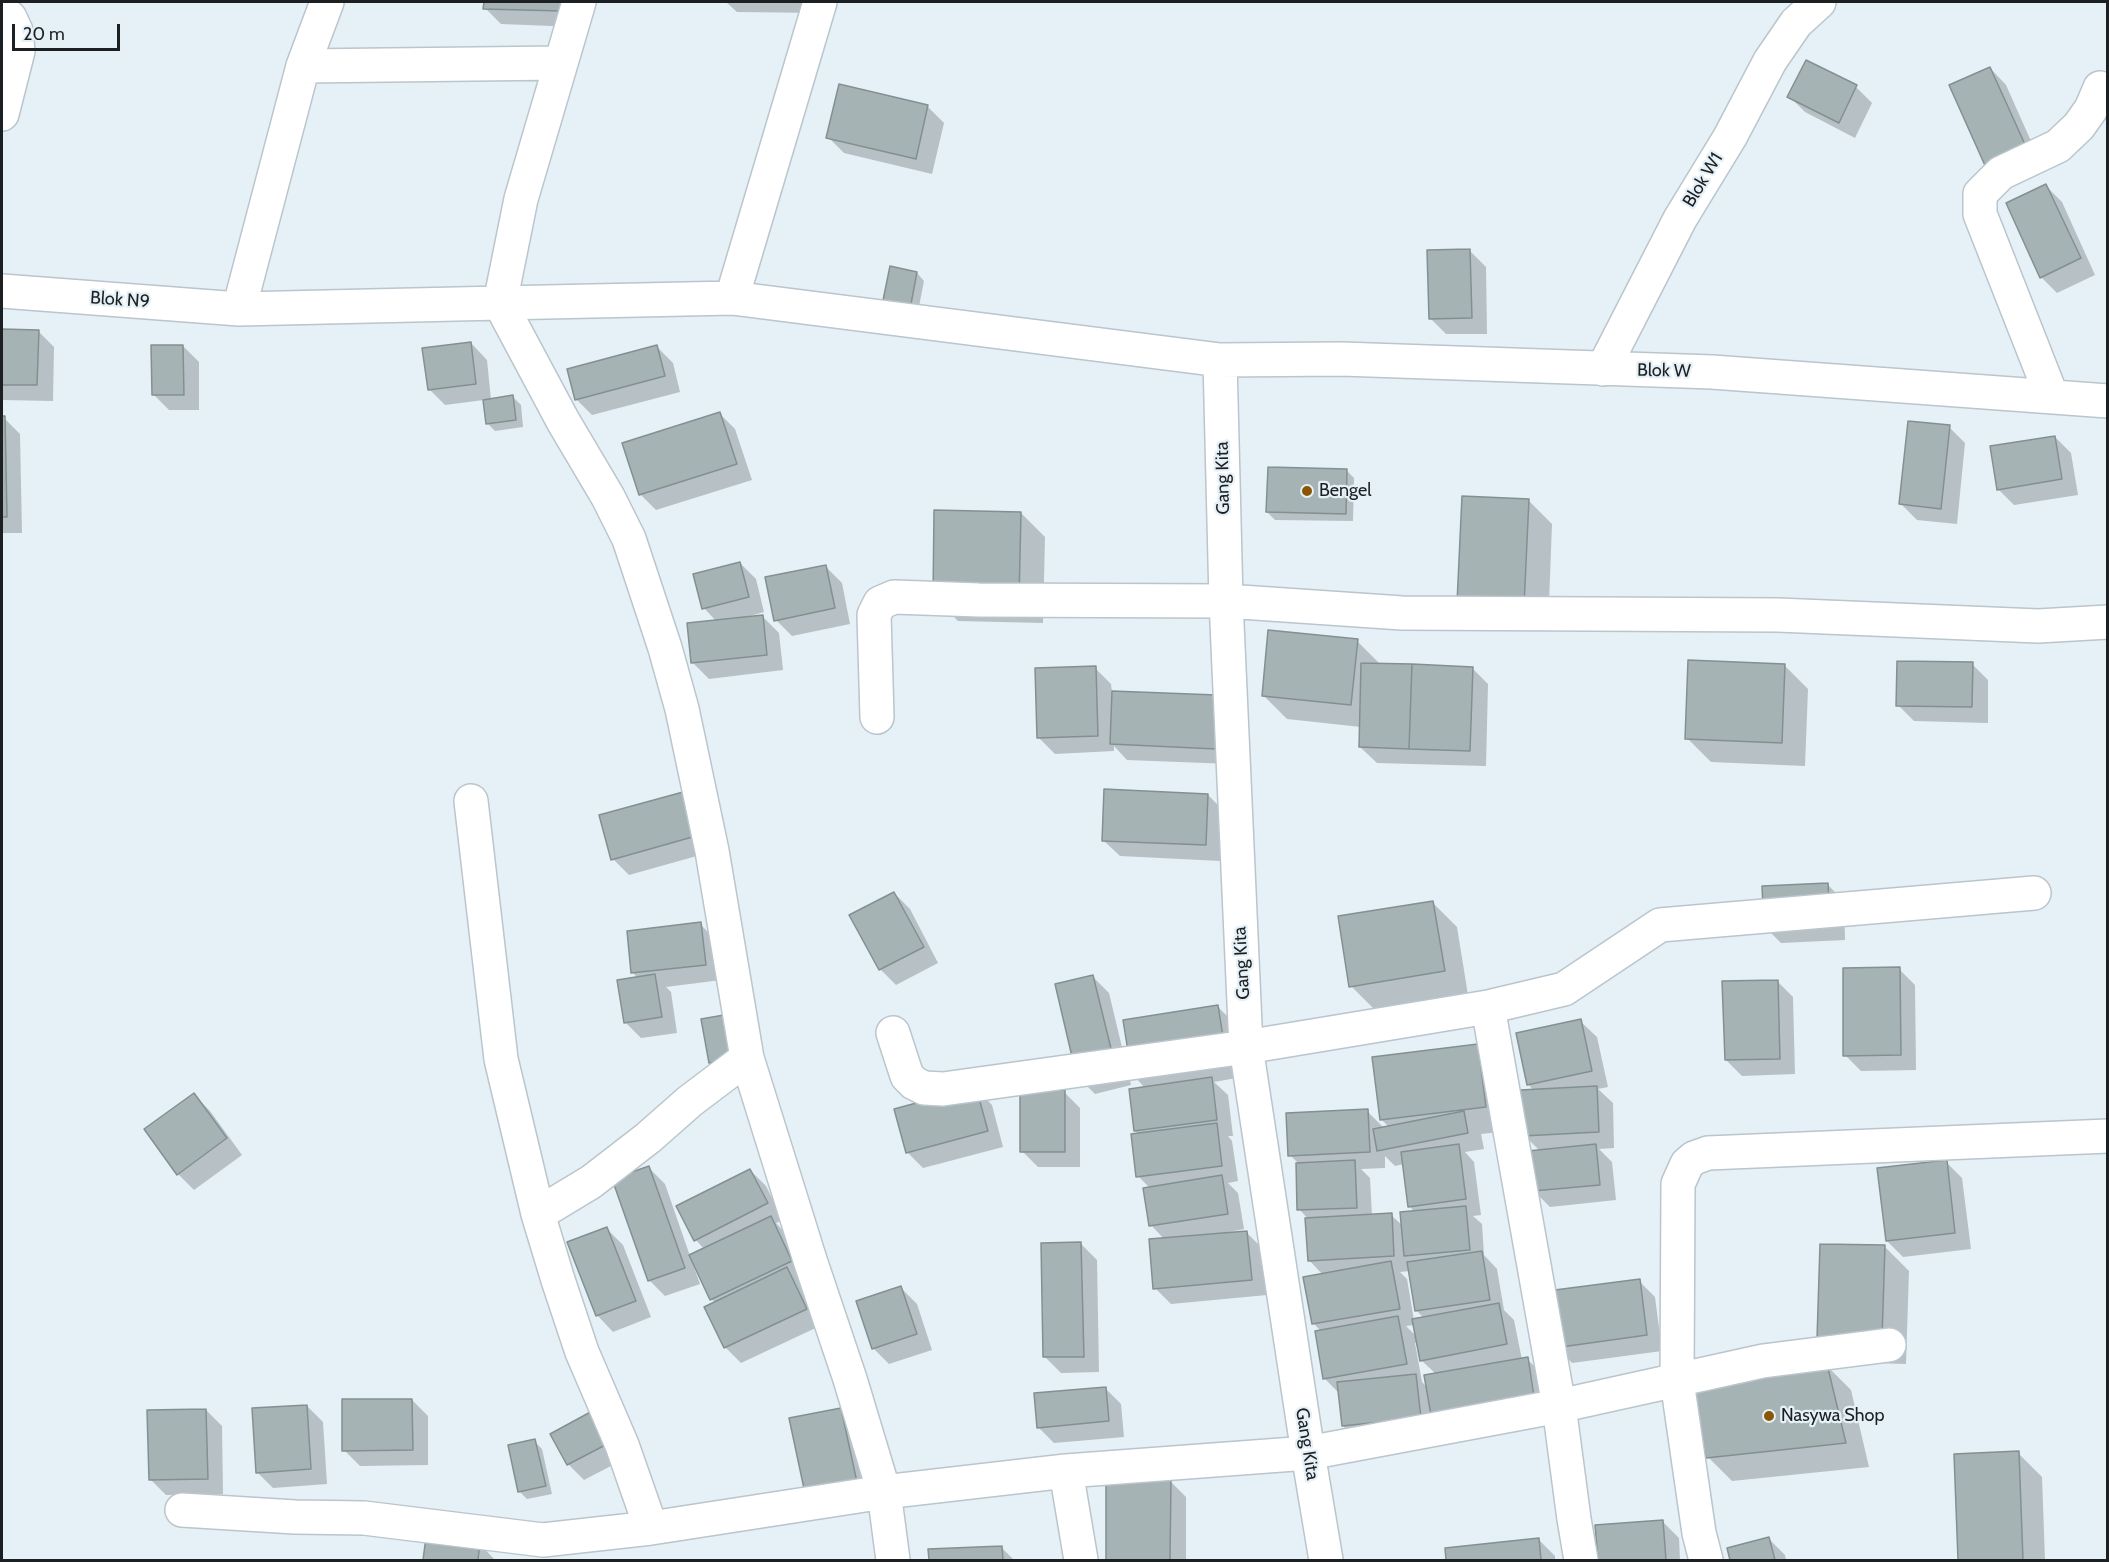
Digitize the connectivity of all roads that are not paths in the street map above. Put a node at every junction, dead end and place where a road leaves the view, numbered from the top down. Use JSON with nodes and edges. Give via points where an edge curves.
{"nodes":[{"id":1,"x":327,"y":2,"type":"edge"},
{"id":2,"x":579,"y":2,"type":"edge"},
{"id":3,"x":820,"y":2,"type":"edge"},
{"id":4,"x":1819,"y":2,"type":"edge"},
{"id":5,"x":2,"y":10,"type":"edge"},
{"id":6,"x":560,"y":63,"type":"junction"},
{"id":7,"x":303,"y":66,"type":"junction"},
{"id":8,"x":2100,"y":88,"type":"dead end"},
{"id":9,"x":2,"y":114,"type":"edge"},
{"id":10,"x":2,"y":291,"type":"edge"},
{"id":11,"x":732,"y":298,"type":"junction"},
{"id":12,"x":500,"y":303,"type":"junction"},
{"id":13,"x":240,"y":309,"type":"junction"},
{"id":14,"x":1221,"y":360,"type":"junction"},
{"id":15,"x":1603,"y":369,"type":"junction"},
{"id":16,"x":2052,"y":397,"type":"junction"},
{"id":17,"x":2108,"y":401,"type":"edge"},
{"id":18,"x":1226,"y":601,"type":"junction"},
{"id":19,"x":2108,"y":622,"type":"edge"},
{"id":20,"x":877,"y":717,"type":"dead end"},
{"id":21,"x":471,"y":801,"type":"dead end"},
{"id":22,"x":2034,"y":893,"type":"dead end"},
{"id":23,"x":1488,"y":1007,"type":"junction"},
{"id":24,"x":893,"y":1033,"type":"dead end"},
{"id":25,"x":1246,"y":1047,"type":"junction"},
{"id":26,"x":747,"y":1058,"type":"junction"},
{"id":27,"x":2108,"y":1136,"type":"edge"},
{"id":28,"x":538,"y":1214,"type":"junction"},
{"id":29,"x":1889,"y":1345,"type":"dead end"},
{"id":30,"x":1677,"y":1381,"type":"junction"},
{"id":31,"x":1558,"y":1406,"type":"junction"},
{"id":32,"x":1308,"y":1453,"type":"junction"},
{"id":33,"x":1066,"y":1471,"type":"junction"},
{"id":34,"x":884,"y":1492,"type":"junction"},
{"id":35,"x":182,"y":1510,"type":"dead end"},
{"id":36,"x":651,"y":1528,"type":"junction"},
{"id":37,"x":893,"y":1560,"type":"edge"},
{"id":38,"x":1082,"y":1560,"type":"edge"},
{"id":39,"x":1326,"y":1560,"type":"edge"},
{"id":40,"x":1581,"y":1560,"type":"edge"},
{"id":41,"x":1706,"y":1560,"type":"edge"}],
"edges":[{"from":1,"to":7,"type":"street"},
{"from":2,"to":6,"type":"street"},
{"from":3,"to":11,"type":"street"},
{"from":4,"to":15,"type":"street","name":"Blok W1","via":[[1796,23],[1770,61],[1680,219]]},
{"from":5,"to":9,"type":"street","via":[[16,31],[18,51]]},
{"from":6,"to":7,"type":"street"},
{"from":6,"to":12,"type":"street","via":[[521,200]]},
{"from":7,"to":13,"type":"street"},
{"from":8,"to":16,"type":"street","via":[[2079,126],[2058,146],[2001,173],[1980,194],[1980,214]]},
{"from":10,"to":13,"type":"street","name":"Blok N9"},
{"from":11,"to":12,"type":"street","name":"Blok N9"},
{"from":11,"to":14,"type":"street","name":"Blok W"},
{"from":12,"to":13,"type":"street","name":"Blok N9"},
{"from":12,"to":26,"type":"street","via":[[608,497],[640,572],[682,709],[712,851]]},
{"from":14,"to":15,"type":"street","name":"Blok W","via":[[1342,359]]},
{"from":14,"to":18,"type":"street","name":"Gang Kita"},
{"from":15,"to":16,"type":"street","name":"Blok W","via":[[1712,372]]},
{"from":16,"to":17,"type":"street","name":"Blok W"},
{"from":18,"to":19,"type":"street","via":[[1402,613],[1778,615],[2038,626]]},
{"from":18,"to":20,"type":"street","via":[[894,597],[880,603],[874,615]]},
{"from":18,"to":25,"type":"street","name":"Gang Kita"},
{"from":21,"to":28,"type":"street","via":[[501,1059]]},
{"from":22,"to":23,"type":"street","via":[[1660,925],[1564,990]]},
{"from":23,"to":25,"type":"street"},
{"from":23,"to":31,"type":"street"},
{"from":24,"to":25,"type":"street","via":[[907,1076],[924,1088],[943,1089]]},
{"from":25,"to":32,"type":"street","name":"Gang Kita"},
{"from":26,"to":28,"type":"street","via":[[591,1182]]},
{"from":26,"to":34,"type":"street"},
{"from":27,"to":30,"type":"street","via":[[1708,1153],[1694,1158],[1678,1184]]},
{"from":28,"to":36,"type":"street","via":[[582,1352]]},
{"from":29,"to":30,"type":"street","via":[[1763,1361]]},
{"from":30,"to":31,"type":"street"},
{"from":30,"to":41,"type":"street"},
{"from":31,"to":32,"type":"street"},
{"from":31,"to":40,"type":"street"},
{"from":32,"to":33,"type":"street"},
{"from":32,"to":39,"type":"street","name":"Gang Kita"},
{"from":33,"to":34,"type":"street"},
{"from":33,"to":38,"type":"street"},
{"from":34,"to":36,"type":"street"},
{"from":34,"to":37,"type":"street"},
{"from":35,"to":36,"type":"street","via":[[364,1518],[543,1540]]}]}
